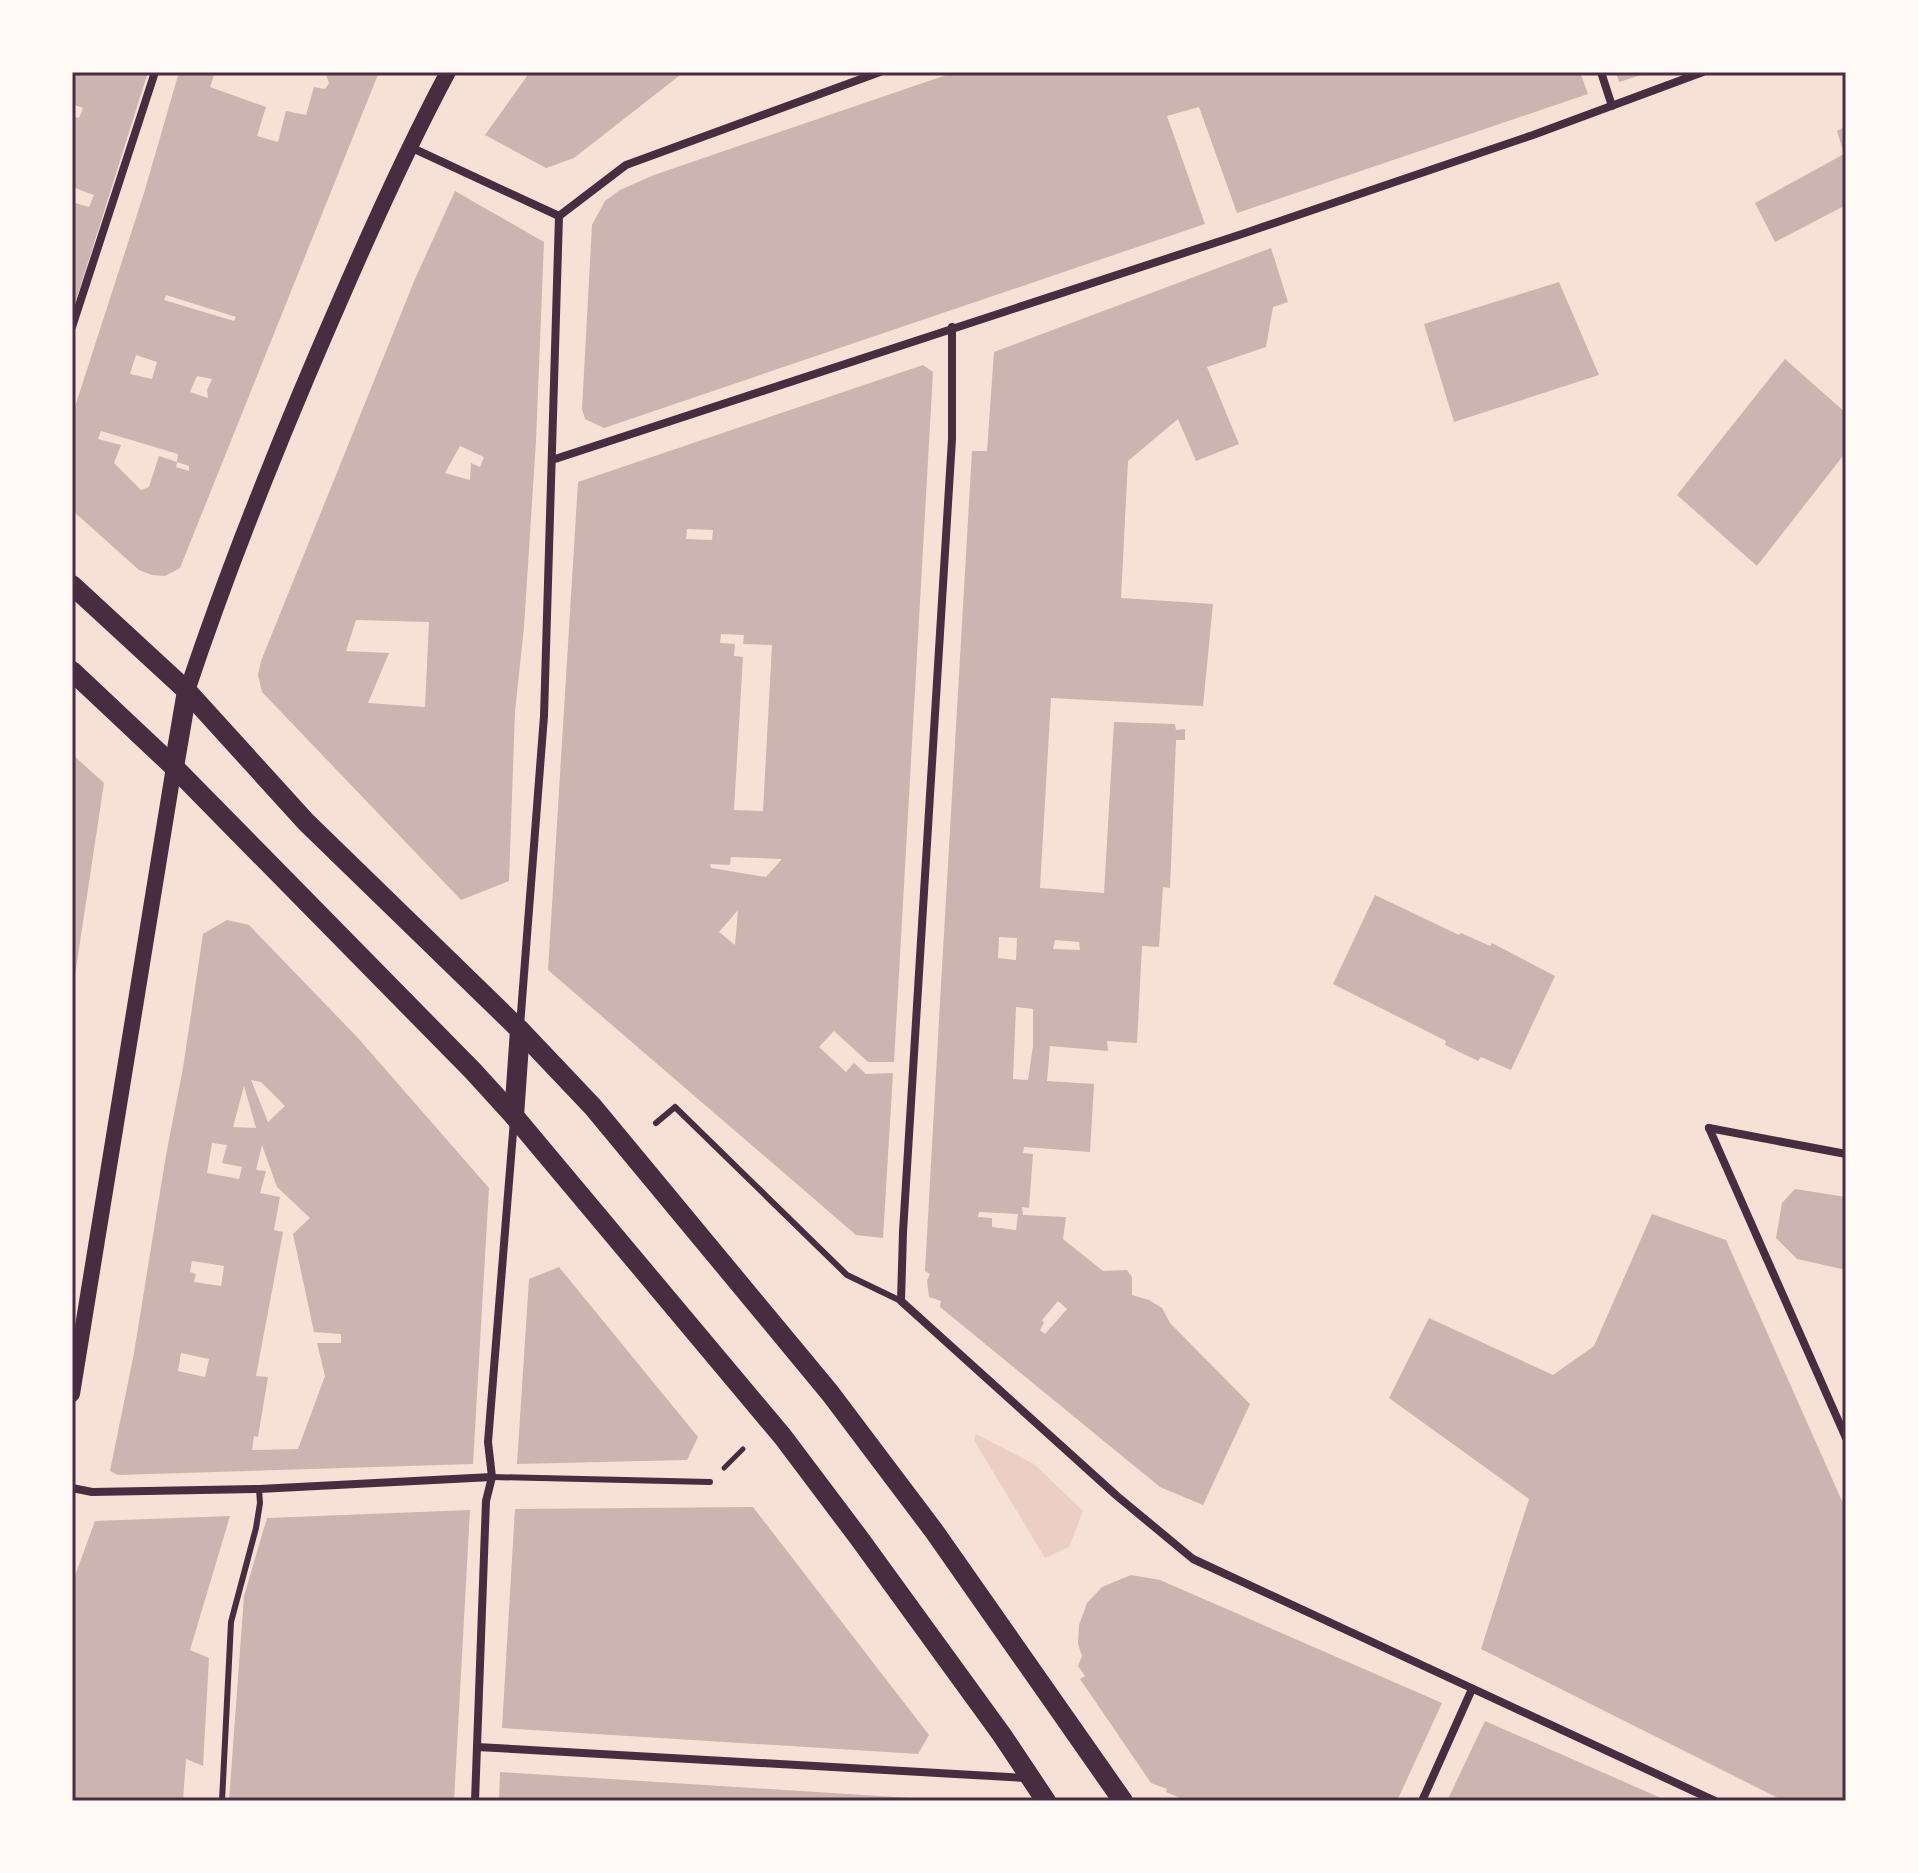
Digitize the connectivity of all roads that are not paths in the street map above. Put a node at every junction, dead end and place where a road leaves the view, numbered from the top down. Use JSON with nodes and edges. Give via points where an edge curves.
{"nodes":[{"id":1,"x":155,"y":72,"type":"edge"},
{"id":2,"x":448,"y":72,"type":"edge"},
{"id":3,"x":880,"y":72,"type":"edge"},
{"id":4,"x":1601,"y":72,"type":"edge"},
{"id":5,"x":1703,"y":72,"type":"edge"},
{"id":6,"x":1612,"y":106,"type":"junction"},
{"id":7,"x":408,"y":146,"type":"junction"},
{"id":8,"x":559,"y":216,"type":"junction"},
{"id":9,"x":72,"y":327,"type":"edge"},
{"id":10,"x":952,"y":327,"type":"junction"},
{"id":11,"x":552,"y":460,"type":"junction"},
{"id":12,"x":72,"y":585,"type":"edge"},
{"id":13,"x":72,"y":671,"type":"edge"},
{"id":14,"x":187,"y":691,"type":"junction"},
{"id":15,"x":174,"y":767,"type":"junction"},
{"id":16,"x":520,"y":1030,"type":"junction"},
{"id":17,"x":514,"y":1116,"type":"junction"},
{"id":18,"x":656,"y":1123,"type":"dead end"},
{"id":19,"x":1846,"y":1154,"type":"edge"},
{"id":20,"x":901,"y":1301,"type":"junction"},
{"id":21,"x":72,"y":1394,"type":"edge"},
{"id":22,"x":1846,"y":1438,"type":"edge"},
{"id":23,"x":492,"y":1477,"type":"junction"},
{"id":24,"x":710,"y":1482,"type":"dead end"},
{"id":25,"x":72,"y":1488,"type":"edge"},
{"id":26,"x":259,"y":1489,"type":"junction"},
{"id":27,"x":1472,"y":1689,"type":"junction"},
{"id":28,"x":477,"y":1747,"type":"junction"},
{"id":29,"x":1031,"y":1778,"type":"junction"},
{"id":30,"x":222,"y":1801,"type":"edge"},
{"id":31,"x":475,"y":1801,"type":"edge"},
{"id":32,"x":1046,"y":1801,"type":"edge"},
{"id":33,"x":1123,"y":1801,"type":"edge"},
{"id":34,"x":1422,"y":1801,"type":"edge"},
{"id":35,"x":1715,"y":1801,"type":"edge"}],
"edges":[{"from":1,"to":9,"type":"street"},
{"from":2,"to":7,"type":"main road"},
{"from":3,"to":8,"type":"street","via":[[626,165]]},
{"from":4,"to":6,"type":"street"},
{"from":5,"to":6,"type":"street"},
{"from":6,"to":10,"type":"street"},
{"from":7,"to":8,"type":"street"},
{"from":7,"to":14,"type":"main road","via":[[281,436]]},
{"from":8,"to":11,"type":"street"},
{"from":10,"to":11,"type":"street"},
{"from":10,"to":20,"type":"street","via":[[951,455]]},
{"from":11,"to":16,"type":"street","via":[[544,716]]},
{"from":12,"to":14,"type":"main road"},
{"from":13,"to":15,"type":"main road"},
{"from":14,"to":15,"type":"main road"},
{"from":14,"to":16,"type":"main road","via":[[306,822]]},
{"from":15,"to":17,"type":"main road"},
{"from":15,"to":21,"type":"main road"},
{"from":16,"to":17,"type":"main road"},
{"from":16,"to":33,"type":"main road","via":[[593,1107],[830,1393]]},
{"from":17,"to":23,"type":"street","via":[[488,1442]]},
{"from":17,"to":29,"type":"main road","via":[[783,1437]]},
{"from":18,"to":20,"type":"lane","via":[[675,1107],[847,1275]]},
{"from":19,"to":22,"type":"street","via":[[1709,1128]]},
{"from":20,"to":27,"type":"street","via":[[1193,1559]]},
{"from":23,"to":24,"type":"lane"},
{"from":23,"to":26,"type":"street"},
{"from":23,"to":28,"type":"street","via":[[486,1501]]},
{"from":25,"to":26,"type":"street"},
{"from":26,"to":30,"type":"lane","via":[[256,1528],[231,1622]]},
{"from":27,"to":34,"type":"street"},
{"from":27,"to":35,"type":"street"},
{"from":28,"to":29,"type":"street"},
{"from":28,"to":31,"type":"street"},
{"from":29,"to":32,"type":"main road"}]}
